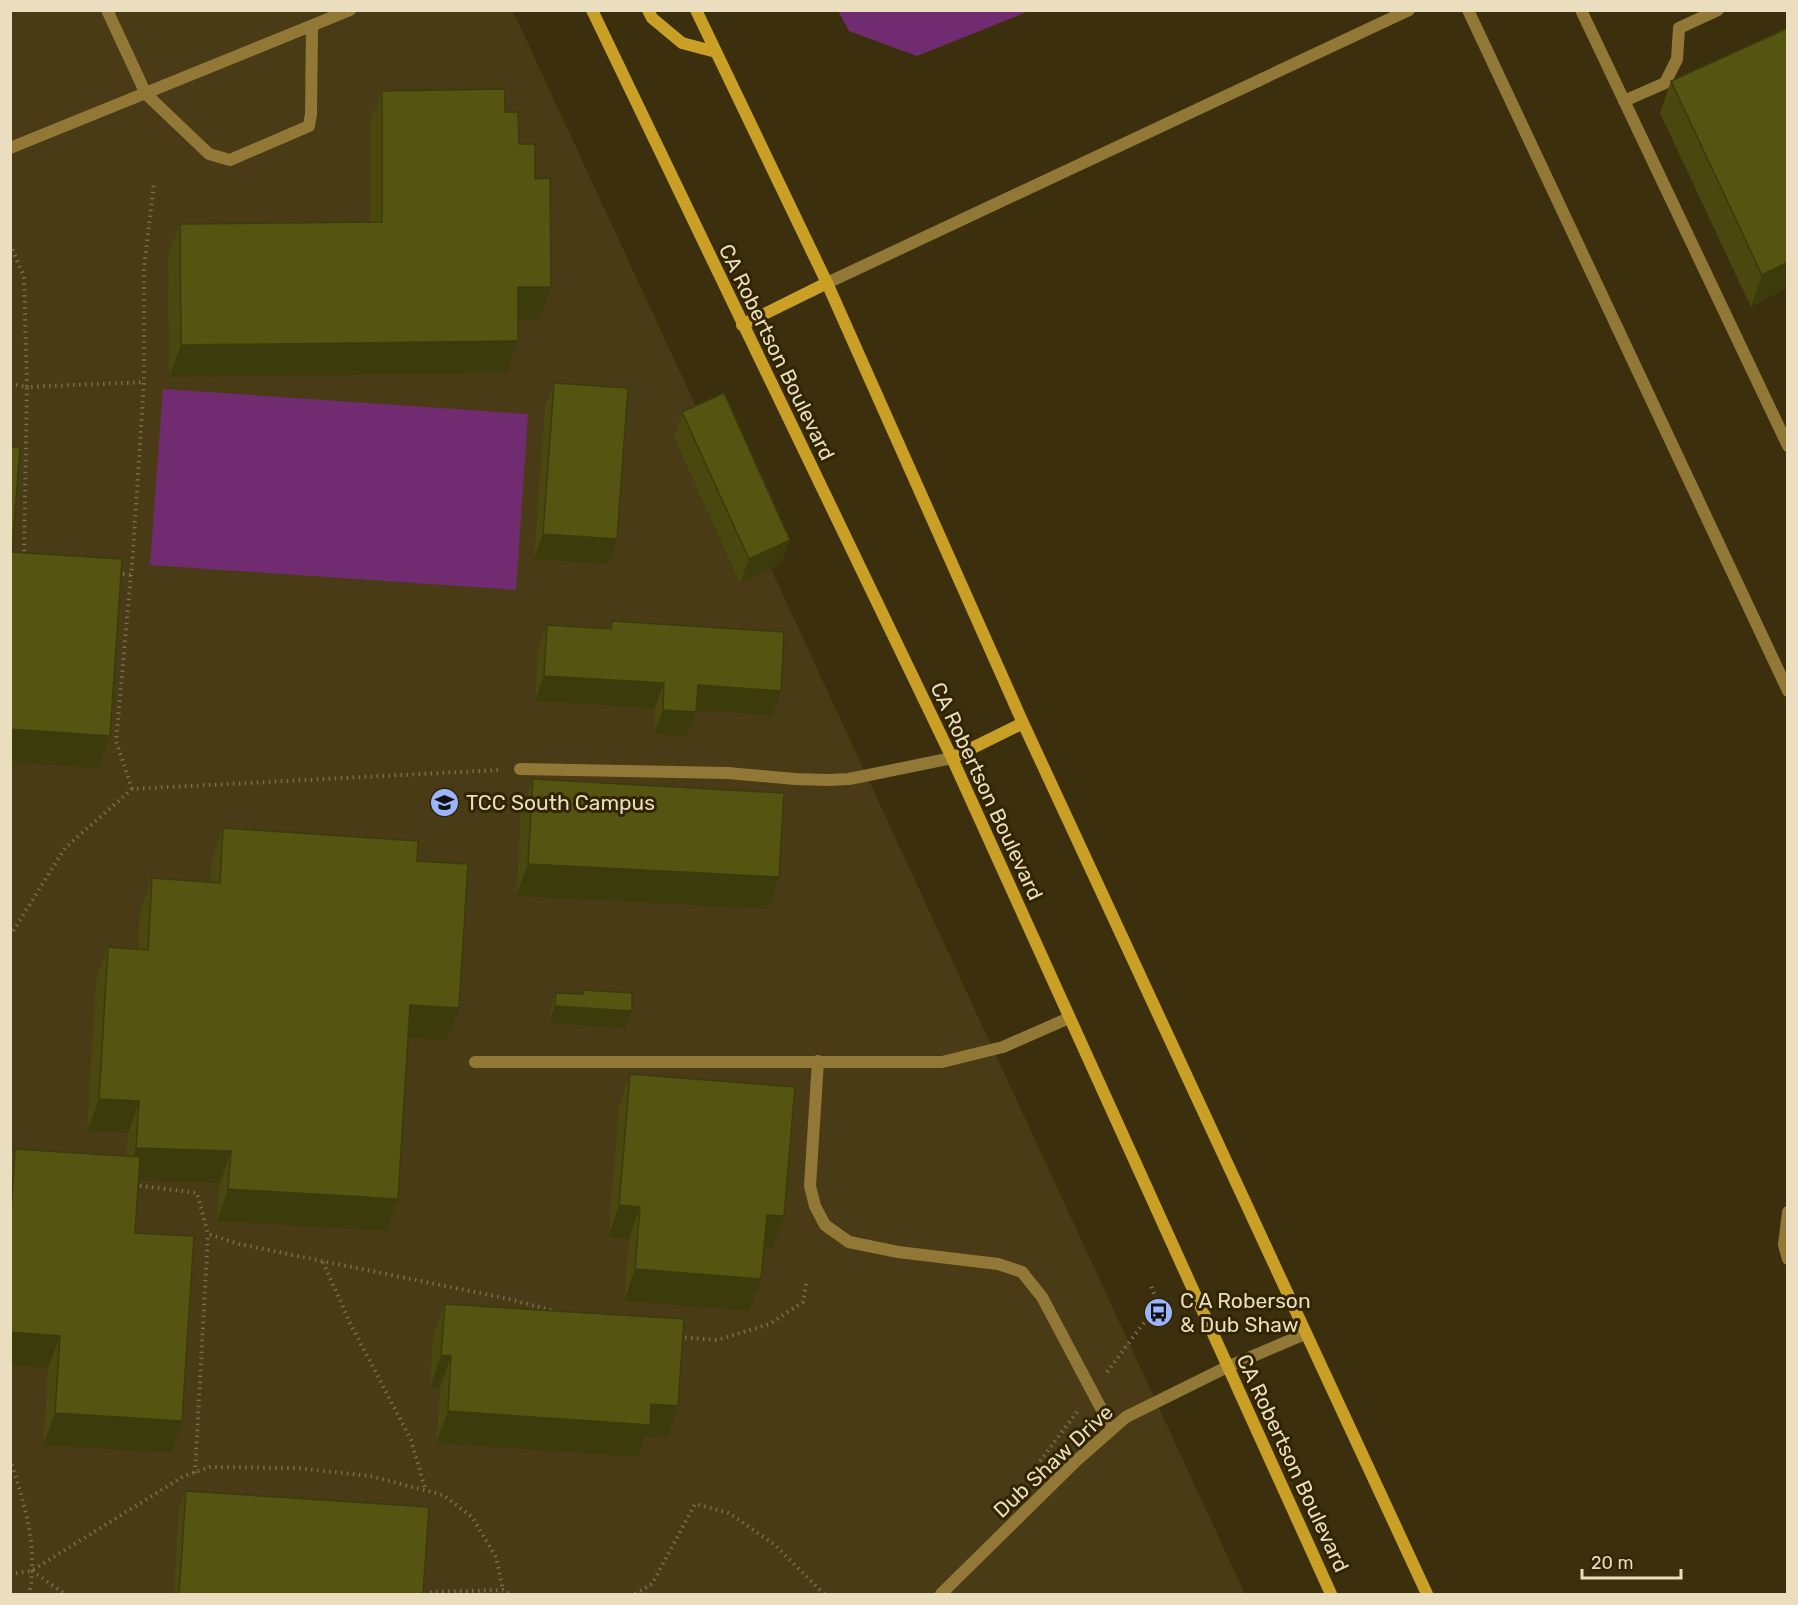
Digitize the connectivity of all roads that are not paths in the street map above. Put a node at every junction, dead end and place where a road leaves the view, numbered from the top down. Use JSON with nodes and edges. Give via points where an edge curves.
{"nodes":[{"id":1,"x":107,"y":10,"type":"edge"},
{"id":2,"x":350,"y":10,"type":"edge"},
{"id":3,"x":592,"y":10,"type":"edge"},
{"id":4,"x":648,"y":10,"type":"edge"},
{"id":5,"x":696,"y":10,"type":"edge"},
{"id":6,"x":1409,"y":10,"type":"edge"},
{"id":7,"x":1468,"y":10,"type":"edge"},
{"id":8,"x":1581,"y":10,"type":"edge"},
{"id":9,"x":1718,"y":10,"type":"edge"},
{"id":10,"x":312,"y":26,"type":"junction"},
{"id":11,"x":716,"y":52,"type":"junction"},
{"id":12,"x":146,"y":94,"type":"junction"},
{"id":13,"x":1624,"y":101,"type":"junction"},
{"id":14,"x":10,"y":148,"type":"edge"},
{"id":15,"x":827,"y":283,"type":"junction"},
{"id":16,"x":742,"y":325,"type":"junction"},
{"id":17,"x":1788,"y":446,"type":"edge"},
{"id":18,"x":1788,"y":691,"type":"edge"},
{"id":19,"x":1023,"y":723,"type":"junction"},
{"id":20,"x":952,"y":758,"type":"junction"},
{"id":21,"x":520,"y":769,"type":"road end"},
{"id":22,"x":1070,"y":1018,"type":"junction"},
{"id":23,"x":818,"y":1061,"type":"junction"},
{"id":24,"x":476,"y":1062,"type":"dead end"},
{"id":25,"x":1788,"y":1212,"type":"edge"},
{"id":26,"x":1788,"y":1259,"type":"edge"},
{"id":27,"x":1305,"y":1334,"type":"junction"},
{"id":28,"x":1227,"y":1367,"type":"junction"},
{"id":29,"x":1112,"y":1429,"type":"junction"},
{"id":30,"x":941,"y":1594,"type":"edge"},
{"id":31,"x":1331,"y":1594,"type":"edge"},
{"id":32,"x":1427,"y":1594,"type":"edge"}],
"edges":[{"from":1,"to":12,"type":"street"},
{"from":2,"to":10,"type":"street"},
{"from":3,"to":16,"type":"street","name":"CA Robertson Boulevard"},
{"from":4,"to":11,"type":"street","via":[[651,18],[682,43]]},
{"from":5,"to":11,"type":"street"},
{"from":6,"to":15,"type":"street"},
{"from":7,"to":18,"type":"street"},
{"from":8,"to":13,"type":"street"},
{"from":9,"to":13,"type":"street","via":[[1678,28],[1677,59],[1665,83]]},
{"from":10,"to":12,"type":"street"},
{"from":10,"to":12,"type":"street","via":[[309,126],[230,160],[209,154]]},
{"from":11,"to":15,"type":"street"},
{"from":12,"to":14,"type":"street"},
{"from":13,"to":17,"type":"street"},
{"from":15,"to":16,"type":"street"},
{"from":15,"to":19,"type":"street"},
{"from":16,"to":20,"type":"street","name":"CA Robertson Boulevard"},
{"from":19,"to":20,"type":"street"},
{"from":19,"to":27,"type":"street"},
{"from":20,"to":21,"type":"street","via":[[828,780],[728,773]]},
{"from":20,"to":22,"type":"street","name":"CA Robertson Boulevard"},
{"from":22,"to":23,"type":"street","via":[[1003,1047],[942,1062]]},
{"from":22,"to":28,"type":"street","name":"CA Robertson Boulevard"},
{"from":23,"to":24,"type":"street"},
{"from":23,"to":29,"type":"street","via":[[810,1186],[825,1225],[849,1242],[998,1264],[1023,1272],[1042,1297]]},
{"from":25,"to":26,"type":"street","via":[[1784,1245]]},
{"from":27,"to":28,"type":"street","name":"Dub Shaw Drive"},
{"from":27,"to":32,"type":"street"},
{"from":28,"to":29,"type":"street","name":"Dub Shaw Drive","via":[[1126,1417]]},
{"from":28,"to":31,"type":"street","name":"CA Robertson Boulevard"},
{"from":29,"to":30,"type":"street","name":"Dub Shaw Drive"}]}
